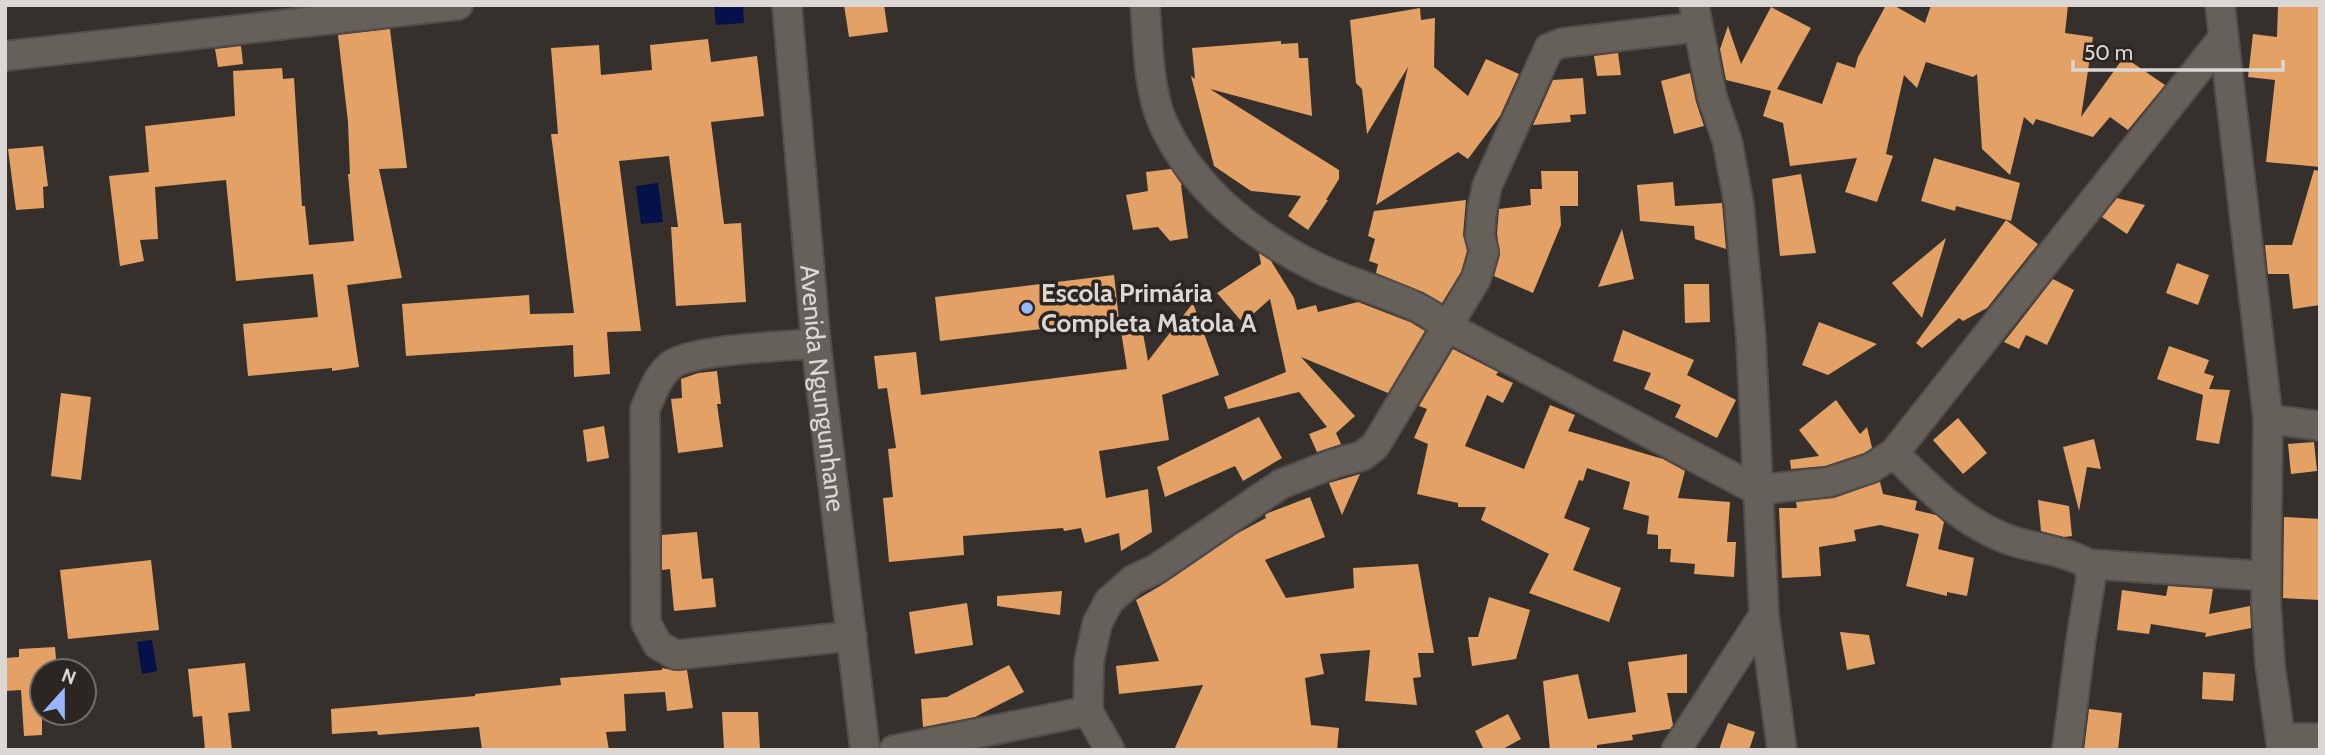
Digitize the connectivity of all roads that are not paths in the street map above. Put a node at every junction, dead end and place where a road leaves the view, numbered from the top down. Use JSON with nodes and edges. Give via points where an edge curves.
{"nodes":[{"id":1,"x":458,"y":5,"type":"edge"},
{"id":2,"x":1145,"y":5,"type":"edge"},
{"id":3,"x":2220,"y":5,"type":"edge"},
{"id":4,"x":788,"y":15,"type":"edge"},
{"id":5,"x":1696,"y":16,"type":"edge"},
{"id":6,"x":2222,"y":39,"type":"junction"},
{"id":7,"x":5,"y":56,"type":"edge"},
{"id":8,"x":1448,"y":327,"type":"junction"},
{"id":9,"x":816,"y":344,"type":"junction"},
{"id":10,"x":2268,"y":419,"type":"junction"},
{"id":11,"x":2320,"y":426,"type":"edge"},
{"id":12,"x":1894,"y":453,"type":"junction"},
{"id":13,"x":1757,"y":490,"type":"junction"},
{"id":14,"x":2088,"y":564,"type":"junction"},
{"id":15,"x":2266,"y":576,"type":"junction"},
{"id":16,"x":1764,"y":615,"type":"junction"},
{"id":17,"x":852,"y":636,"type":"junction"},
{"id":18,"x":1088,"y":710,"type":"junction"},
{"id":19,"x":2320,"y":738,"type":"edge"},
{"id":20,"x":2281,"y":744,"type":"edge"},
{"id":21,"x":865,"y":750,"type":"edge"},
{"id":22,"x":894,"y":750,"type":"edge"},
{"id":23,"x":1110,"y":750,"type":"edge"},
{"id":24,"x":1676,"y":750,"type":"edge"},
{"id":25,"x":1782,"y":750,"type":"edge"},
{"id":26,"x":2067,"y":750,"type":"edge"}],
"edges":[{"from":1,"to":7,"type":"street"},
{"from":2,"to":8,"type":"street","via":[[1150,68],[1161,119],[1188,168],[1219,201],[1253,229],[1317,267],[1415,306]]},
{"from":3,"to":6,"type":"street"},
{"from":4,"to":9,"type":"street","name":"Avenida Ngungunhane"},
{"from":5,"to":8,"type":"street","via":[[1549,48],[1487,186],[1480,236],[1482,264]]},
{"from":5,"to":13,"type":"street","via":[[1738,204],[1751,340]]},
{"from":6,"to":10,"type":"street"},
{"from":6,"to":12,"type":"street"},
{"from":8,"to":13,"type":"street"},
{"from":8,"to":18,"type":"street","via":[[1375,446],[1362,456],[1281,484],[1133,580],[1109,601],[1097,624],[1089,662]]},
{"from":9,"to":17,"type":"street","name":"Avenida Ngungunhane"},
{"from":9,"to":17,"type":"street","via":[[696,355],[671,365],[657,382],[645,409],[646,623],[658,645],[676,655]]},
{"from":10,"to":11,"type":"street"},
{"from":10,"to":15,"type":"street"},
{"from":12,"to":13,"type":"street","via":[[1871,468],[1829,482]]},
{"from":12,"to":14,"type":"street","via":[[1979,527]]},
{"from":13,"to":16,"type":"street"},
{"from":14,"to":15,"type":"street"},
{"from":14,"to":26,"type":"street","via":[[2091,578]]},
{"from":15,"to":20,"type":"street","via":[[2270,664]]},
{"from":16,"to":24,"type":"street"},
{"from":16,"to":25,"type":"street"},
{"from":17,"to":21,"type":"street","name":"Avenida Ngungunhane"},
{"from":18,"to":22,"type":"street"},
{"from":18,"to":23,"type":"street"},
{"from":19,"to":20,"type":"street"}]}
